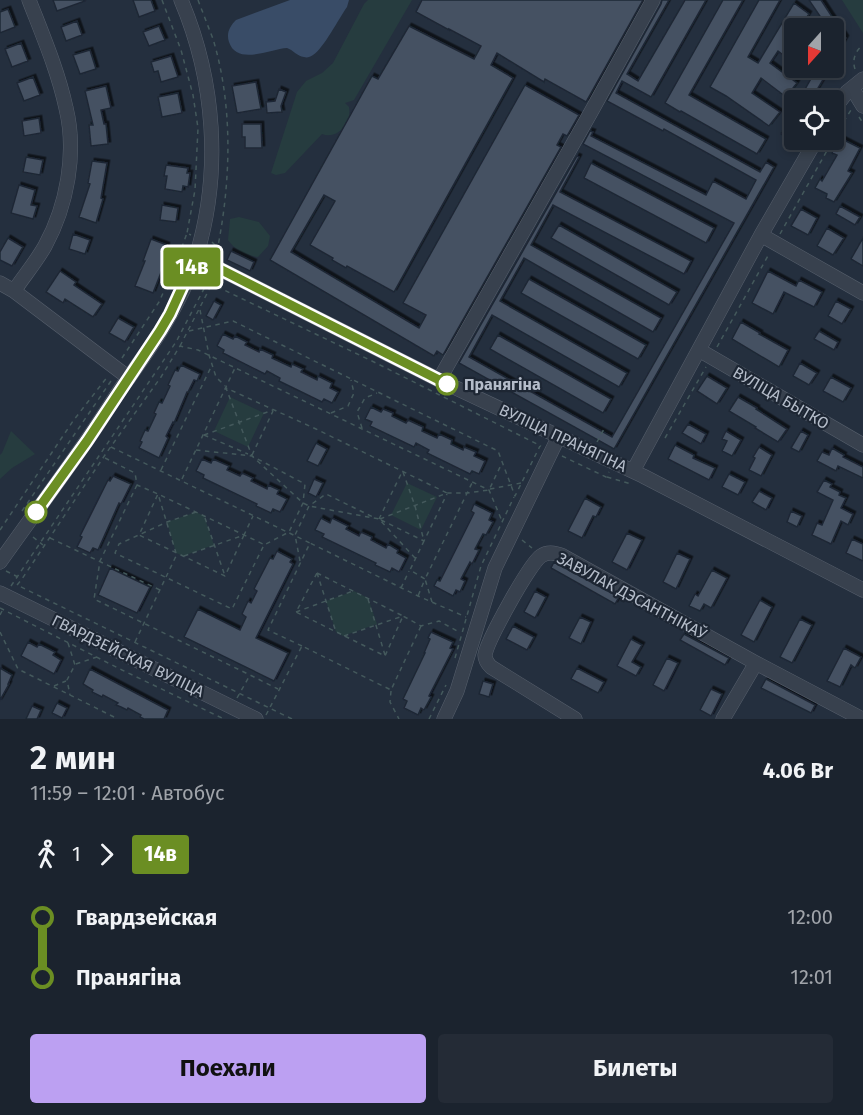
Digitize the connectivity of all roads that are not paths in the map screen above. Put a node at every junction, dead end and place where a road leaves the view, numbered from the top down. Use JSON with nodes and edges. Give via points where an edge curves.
{"nodes":[{"id":1,"x":29,"y":0,"type":"edge"},
{"id":2,"x":181,"y":0,"type":"edge"},
{"id":3,"x":653,"y":0,"type":"edge"},
{"id":4,"x":859,"y":82,"type":"edge"},
{"id":5,"x":844,"y":96,"type":"edge"},
{"id":6,"x":861,"y":103,"type":"edge"},
{"id":7,"x":810,"y":150,"type":"edge"},
{"id":8,"x":762,"y":236,"type":"junction"},
{"id":9,"x":196,"y":257,"type":"junction"},
{"id":10,"x":0,"y":282,"type":"edge"},
{"id":11,"x":14,"y":291,"type":"junction"},
{"id":12,"x":863,"y":293,"type":"edge"},
{"id":13,"x":706,"y":354,"type":"junction"},
{"id":14,"x":129,"y":378,"type":"junction"},
{"id":15,"x":439,"y":380,"type":"junction"},
{"id":16,"x":559,"y":436,"type":"junction"},
{"id":17,"x":863,"y":445,"type":"edge"},
{"id":18,"x":633,"y":471,"type":"junction"},
{"id":19,"x":0,"y":562,"type":"edge"},
{"id":20,"x":863,"y":590,"type":"edge"},
{"id":21,"x":2,"y":601,"type":"edge"},
{"id":22,"x":756,"y":663,"type":"junction"},
{"id":23,"x":228,"y":713,"type":"edge"},
{"id":24,"x":568,"y":717,"type":"edge"},
{"id":25,"x":250,"y":718,"type":"edge"},
{"id":26,"x":444,"y":719,"type":"edge"},
{"id":27,"x":723,"y":719,"type":"edge"},
{"id":28,"x":862,"y":719,"type":"edge"}],
"edges":[{"from":1,"to":11,"type":"street","via":[[56,72],[67,110],[71,144],[62,206],[45,246]]},
{"from":2,"to":9,"type":"street","via":[[206,80],[212,143],[207,208],[191,237]]},
{"from":3,"to":15,"type":"street"},
{"from":4,"to":5,"type":"street"},
{"from":4,"to":6,"type":"street"},
{"from":7,"to":8,"type":"street"},
{"from":8,"to":12,"type":"street"},
{"from":8,"to":13,"type":"street"},
{"from":9,"to":14,"type":"street","via":[[170,314]]},
{"from":9,"to":15,"type":"street","name":"ВУЛІЦА ПРАНЯГІНА"},
{"from":10,"to":11,"type":"street"},
{"from":11,"to":14,"type":"street","via":[[112,374]]},
{"from":13,"to":17,"type":"street","name":"ВУЛІЦА БЫТКО"},
{"from":13,"to":18,"type":"street"},
{"from":14,"to":19,"type":"street"},
{"from":15,"to":16,"type":"street","name":"ВУЛІЦА ПРАНЯГІНА"},
{"from":16,"to":18,"type":"street","name":"ВУЛІЦА ПРАНЯГІНА"},
{"from":16,"to":26,"type":"street","via":[[508,525],[457,691]]},
{"from":18,"to":20,"type":"street","name":"ВУЛІЦА ПРАНЯГІНА"},
{"from":21,"to":23,"type":"street","name":"ГВАРДЗЕЙСКАЯ ВУЛІЦА"},
{"from":22,"to":24,"type":"street","name":"ЗАВУЛАК ДЭСАНТНІКАЎ","via":[[564,556],[543,555],[504,613],[485,658],[491,667]]},
{"from":22,"to":27,"type":"street"},
{"from":22,"to":28,"type":"street","name":"ЗАВУЛАК ДЭСАНТНІКАЎ"},
{"from":23,"to":25,"type":"street","name":"ГВАРДЗЕЙСКАЯ ВУЛІЦА"}]}
